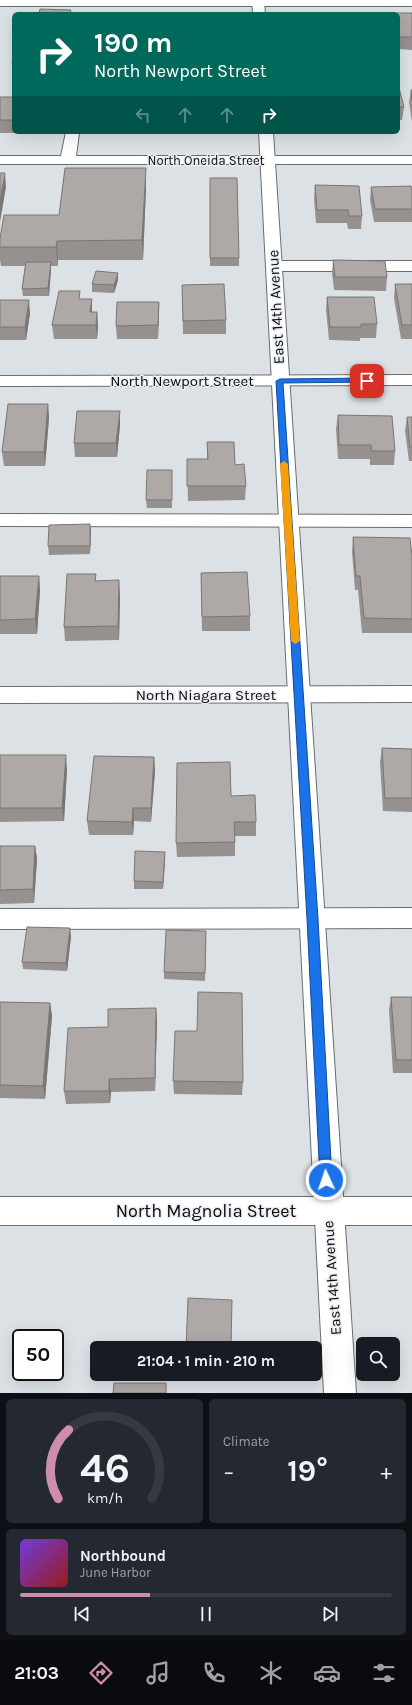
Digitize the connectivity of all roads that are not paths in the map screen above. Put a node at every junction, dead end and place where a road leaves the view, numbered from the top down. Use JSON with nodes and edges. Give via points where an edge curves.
{"nodes":[{"id":1,"x":0,"y":2,"type":"edge"},
{"id":2,"x":412,"y":2,"type":"edge"},
{"id":3,"x":258,"y":6,"type":"edge"},
{"id":4,"x":72,"y":134,"type":"edge"},
{"id":5,"x":266,"y":134,"type":"edge"},
{"id":6,"x":0,"y":160,"type":"edge"},
{"id":7,"x":68,"y":160,"type":"junction"},
{"id":8,"x":267,"y":160,"type":"junction"},
{"id":9,"x":412,"y":160,"type":"edge"},
{"id":10,"x":274,"y":266,"type":"junction"},
{"id":11,"x":412,"y":266,"type":"edge"},
{"id":12,"x":412,"y":380,"type":"edge"},
{"id":13,"x":0,"y":381,"type":"edge"},
{"id":14,"x":280,"y":381,"type":"junction"},
{"id":15,"x":0,"y":520,"type":"edge"},
{"id":16,"x":412,"y":521,"type":"edge"},
{"id":17,"x":288,"y":522,"type":"junction"},
{"id":18,"x":299,"y":694,"type":"junction"},
{"id":19,"x":412,"y":694,"type":"edge"},
{"id":20,"x":0,"y":695,"type":"edge"},
{"id":21,"x":412,"y":918,"type":"edge"},
{"id":22,"x":0,"y":919,"type":"edge"},
{"id":23,"x":312,"y":919,"type":"junction"},
{"id":24,"x":0,"y":1211,"type":"edge"},
{"id":25,"x":328,"y":1211,"type":"junction"},
{"id":26,"x":412,"y":1211,"type":"edge"},
{"id":27,"x":340,"y":1393,"type":"edge"}],
"edges":[{"from":1,"to":3,"type":"street"},
{"from":2,"to":3,"type":"street"},
{"from":4,"to":7,"type":"street"},
{"from":5,"to":8,"type":"street","name":"East 14th Avenue"},
{"from":6,"to":7,"type":"street","name":"North Oneida Street"},
{"from":7,"to":8,"type":"street","name":"North Oneida Street"},
{"from":8,"to":9,"type":"street","name":"North Oneida Street"},
{"from":8,"to":10,"type":"street","name":"East 14th Avenue"},
{"from":10,"to":11,"type":"street"},
{"from":10,"to":14,"type":"street","name":"East 14th Avenue"},
{"from":12,"to":14,"type":"street","name":"North Newport Street"},
{"from":13,"to":14,"type":"street","name":"North Newport Street"},
{"from":14,"to":17,"type":"street","name":"East 14th Avenue"},
{"from":15,"to":17,"type":"street"},
{"from":16,"to":17,"type":"street"},
{"from":17,"to":18,"type":"street","name":"East 14th Avenue"},
{"from":18,"to":19,"type":"street","name":"North Niagara Street"},
{"from":18,"to":20,"type":"street","name":"North Niagara Street"},
{"from":18,"to":23,"type":"street","name":"East 14th Avenue"},
{"from":21,"to":23,"type":"street"},
{"from":22,"to":23,"type":"street"},
{"from":23,"to":25,"type":"street","name":"East 14th Avenue"},
{"from":24,"to":25,"type":"street","name":"North Magnolia Street"},
{"from":25,"to":26,"type":"street","name":"North Magnolia Street"},
{"from":25,"to":27,"type":"street","name":"East 14th Avenue"}]}
